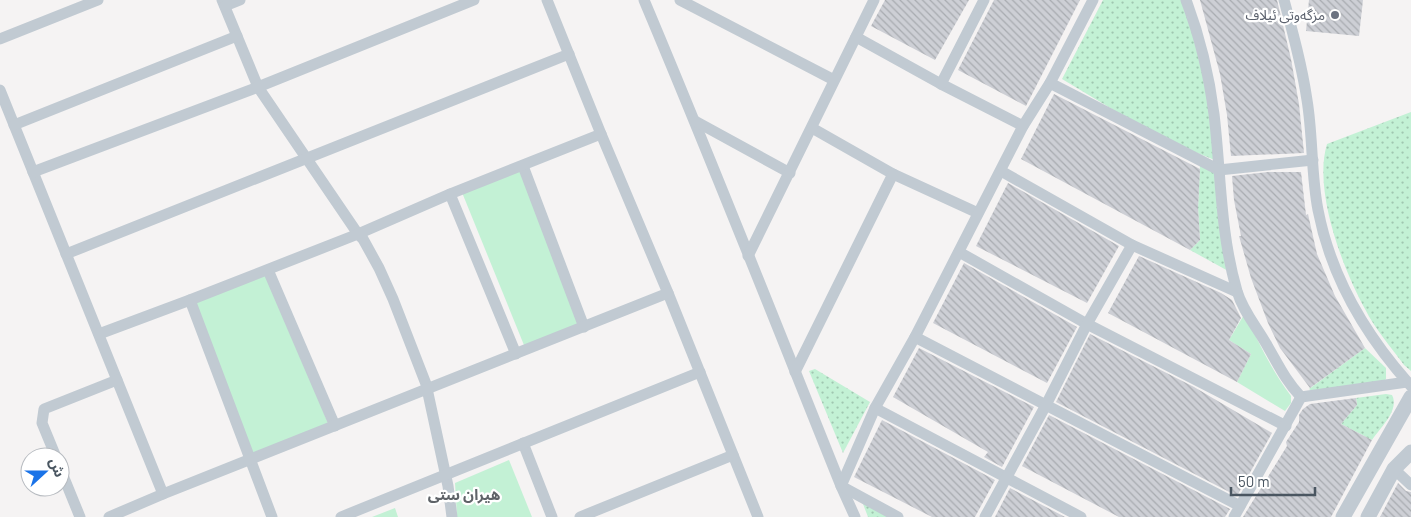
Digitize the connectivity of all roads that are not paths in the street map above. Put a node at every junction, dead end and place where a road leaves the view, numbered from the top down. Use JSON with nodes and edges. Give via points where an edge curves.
{"nodes":[{"id":1,"x":98,"y":0,"type":"edge"},
{"id":2,"x":240,"y":0,"type":"edge"},
{"id":3,"x":474,"y":0,"type":"edge"},
{"id":4,"x":548,"y":0,"type":"edge"},
{"id":5,"x":644,"y":0,"type":"edge"},
{"id":6,"x":680,"y":0,"type":"edge"},
{"id":7,"x":874,"y":0,"type":"edge"},
{"id":8,"x":984,"y":0,"type":"edge"},
{"id":9,"x":1093,"y":0,"type":"edge"},
{"id":10,"x":1186,"y":0,"type":"edge"},
{"id":11,"x":1284,"y":0,"type":"edge"},
{"id":12,"x":224,"y":3,"type":"edge"},
{"id":13,"x":237,"y":36,"type":"junction"},
{"id":14,"x":856,"y":37,"type":"junction"},
{"id":15,"x":0,"y":39,"type":"edge"},
{"id":16,"x":569,"y":54,"type":"junction"},
{"id":17,"x":834,"y":80,"type":"junction"},
{"id":18,"x":1050,"y":83,"type":"junction"},
{"id":19,"x":941,"y":84,"type":"junction"},
{"id":20,"x":258,"y":87,"type":"junction"},
{"id":21,"x":0,"y":90,"type":"edge"},
{"id":22,"x":695,"y":121,"type":"junction"},
{"id":23,"x":14,"y":125,"type":"junction"},
{"id":24,"x":1023,"y":126,"type":"junction"},
{"id":25,"x":812,"y":128,"type":"junction"},
{"id":26,"x":601,"y":134,"type":"junction"},
{"id":27,"x":307,"y":158,"type":"junction"},
{"id":28,"x":1314,"y":160,"type":"junction"},
{"id":29,"x":522,"y":166,"type":"junction"},
{"id":30,"x":1219,"y":170,"type":"junction"},
{"id":31,"x":1001,"y":171,"type":"junction"},
{"id":32,"x":33,"y":172,"type":"junction"},
{"id":33,"x":790,"y":173,"type":"junction"},
{"id":34,"x":893,"y":174,"type":"junction"},
{"id":35,"x":450,"y":194,"type":"junction"},
{"id":36,"x":978,"y":213,"type":"junction"},
{"id":37,"x":358,"y":234,"type":"junction"},
{"id":38,"x":1132,"y":245,"type":"junction"},
{"id":39,"x":959,"y":252,"type":"junction"},
{"id":40,"x":66,"y":254,"type":"junction"},
{"id":41,"x":748,"y":256,"type":"junction"},
{"id":42,"x":268,"y":270,"type":"junction"},
{"id":43,"x":1237,"y":292,"type":"junction"},
{"id":44,"x":668,"y":294,"type":"junction"},
{"id":45,"x":190,"y":300,"type":"junction"},
{"id":46,"x":1087,"y":324,"type":"junction"},
{"id":47,"x":584,"y":327,"type":"junction"},
{"id":48,"x":99,"y":334,"type":"junction"},
{"id":49,"x":915,"y":337,"type":"junction"},
{"id":50,"x":516,"y":354,"type":"junction"},
{"id":51,"x":700,"y":372,"type":"junction"},
{"id":52,"x":795,"y":372,"type":"junction"},
{"id":53,"x":117,"y":380,"type":"junction"},
{"id":54,"x":1410,"y":388,"type":"edge"},
{"id":55,"x":426,"y":390,"type":"junction"},
{"id":56,"x":1301,"y":397,"type":"junction"},
{"id":57,"x":1046,"y":406,"type":"junction"},
{"id":58,"x":875,"y":408,"type":"junction"},
{"id":59,"x":334,"y":426,"type":"junction"},
{"id":60,"x":1286,"y":426,"type":"junction"},
{"id":61,"x":523,"y":443,"type":"junction"},
{"id":62,"x":52,"y":447,"type":"edge"},
{"id":63,"x":1411,"y":452,"type":"edge"},
{"id":64,"x":733,"y":456,"type":"junction"},
{"id":65,"x":249,"y":460,"type":"junction"},
{"id":66,"x":1394,"y":469,"type":"junction"},
{"id":67,"x":445,"y":475,"type":"junction"},
{"id":68,"x":1006,"y":478,"type":"junction"},
{"id":69,"x":1411,"y":485,"type":"edge"},
{"id":70,"x":841,"y":486,"type":"junction"},
{"id":71,"x":70,"y":492,"type":"edge"},
{"id":72,"x":163,"y":494,"type":"junction"},
{"id":73,"x":1240,"y":506,"type":"junction"},
{"id":74,"x":80,"y":517,"type":"edge"},
{"id":75,"x":109,"y":517,"type":"edge"},
{"id":76,"x":272,"y":517,"type":"edge"},
{"id":77,"x":341,"y":517,"type":"edge"},
{"id":78,"x":452,"y":517,"type":"edge"},
{"id":79,"x":552,"y":517,"type":"edge"},
{"id":80,"x":580,"y":517,"type":"edge"},
{"id":81,"x":758,"y":517,"type":"edge"},
{"id":82,"x":855,"y":517,"type":"edge"},
{"id":83,"x":898,"y":517,"type":"edge"},
{"id":84,"x":985,"y":517,"type":"edge"},
{"id":85,"x":1081,"y":517,"type":"edge"},
{"id":86,"x":1234,"y":517,"type":"edge"},
{"id":87,"x":1343,"y":517,"type":"edge"},
{"id":88,"x":1368,"y":517,"type":"edge"}],
"edges":[{"from":1,"to":15,"type":"street"},
{"from":2,"to":12,"type":"street"},
{"from":3,"to":20,"type":"street"},
{"from":4,"to":16,"type":"street"},
{"from":5,"to":22,"type":"street"},
{"from":6,"to":17,"type":"street"},
{"from":7,"to":14,"type":"street"},
{"from":8,"to":19,"type":"street"},
{"from":9,"to":18,"type":"street"},
{"from":10,"to":30,"type":"street","via":[[1208,73]]},
{"from":11,"to":28,"type":"street","via":[[1307,101]]},
{"from":12,"to":13,"type":"street"},
{"from":13,"to":20,"type":"street"},
{"from":13,"to":23,"type":"street"},
{"from":14,"to":17,"type":"street"},
{"from":14,"to":19,"type":"street"},
{"from":16,"to":26,"type":"street"},
{"from":16,"to":27,"type":"street"},
{"from":17,"to":25,"type":"street"},
{"from":18,"to":24,"type":"street"},
{"from":18,"to":30,"type":"street"},
{"from":19,"to":24,"type":"street"},
{"from":20,"to":27,"type":"street"},
{"from":20,"to":32,"type":"street"},
{"from":21,"to":23,"type":"street"},
{"from":22,"to":33,"type":"street"},
{"from":22,"to":41,"type":"street"},
{"from":23,"to":32,"type":"street"},
{"from":24,"to":31,"type":"street"},
{"from":25,"to":33,"type":"street"},
{"from":25,"to":34,"type":"street"},
{"from":26,"to":29,"type":"street"},
{"from":26,"to":44,"type":"street"},
{"from":27,"to":37,"type":"street"},
{"from":27,"to":40,"type":"street"},
{"from":28,"to":30,"type":"street"},
{"from":28,"to":54,"type":"street","via":[[1318,210],[1340,281],[1377,346]]},
{"from":29,"to":35,"type":"street"},
{"from":29,"to":47,"type":"street"},
{"from":30,"to":43,"type":"street","via":[[1221,204]]},
{"from":31,"to":36,"type":"street"},
{"from":31,"to":38,"type":"street"},
{"from":32,"to":40,"type":"street"},
{"from":33,"to":41,"type":"street"},
{"from":34,"to":36,"type":"street"},
{"from":34,"to":52,"type":"street"},
{"from":35,"to":37,"type":"street"},
{"from":35,"to":50,"type":"street"},
{"from":36,"to":39,"type":"street"},
{"from":37,"to":42,"type":"street"},
{"from":37,"to":55,"type":"street","via":[[375,260],[393,299]]},
{"from":38,"to":43,"type":"street"},
{"from":38,"to":46,"type":"street"},
{"from":39,"to":46,"type":"street"},
{"from":39,"to":49,"type":"street"},
{"from":40,"to":48,"type":"street"},
{"from":41,"to":52,"type":"street"},
{"from":42,"to":45,"type":"street"},
{"from":42,"to":59,"type":"street"},
{"from":43,"to":56,"type":"street","via":[[1285,378]]},
{"from":44,"to":47,"type":"street"},
{"from":44,"to":51,"type":"street"},
{"from":45,"to":48,"type":"street"},
{"from":45,"to":65,"type":"street"},
{"from":46,"to":57,"type":"street"},
{"from":46,"to":60,"type":"street"},
{"from":47,"to":50,"type":"street"},
{"from":48,"to":53,"type":"street"},
{"from":49,"to":57,"type":"street"},
{"from":49,"to":58,"type":"street"},
{"from":50,"to":55,"type":"street"},
{"from":51,"to":61,"type":"street"},
{"from":51,"to":64,"type":"street"},
{"from":52,"to":70,"type":"street"},
{"from":53,"to":62,"type":"street","via":[[44,409],[42,423]]},
{"from":53,"to":72,"type":"street"},
{"from":54,"to":56,"type":"street"},
{"from":54,"to":87,"type":"street"},
{"from":55,"to":59,"type":"street"},
{"from":55,"to":67,"type":"street"},
{"from":56,"to":60,"type":"street"},
{"from":57,"to":68,"type":"street"},
{"from":57,"to":73,"type":"street"},
{"from":58,"to":68,"type":"street"},
{"from":58,"to":70,"type":"street"},
{"from":59,"to":65,"type":"street"},
{"from":60,"to":73,"type":"street"},
{"from":61,"to":67,"type":"street"},
{"from":61,"to":79,"type":"street"},
{"from":63,"to":66,"type":"street"},
{"from":64,"to":80,"type":"street"},
{"from":64,"to":81,"type":"street"},
{"from":65,"to":72,"type":"street"},
{"from":65,"to":76,"type":"street"},
{"from":66,"to":69,"type":"street"},
{"from":66,"to":88,"type":"street"},
{"from":67,"to":77,"type":"street"},
{"from":67,"to":78,"type":"street"},
{"from":68,"to":84,"type":"street"},
{"from":68,"to":85,"type":"street"},
{"from":70,"to":82,"type":"street"},
{"from":70,"to":83,"type":"street"},
{"from":71,"to":74,"type":"street"},
{"from":72,"to":75,"type":"street"},
{"from":73,"to":86,"type":"street"}]}
